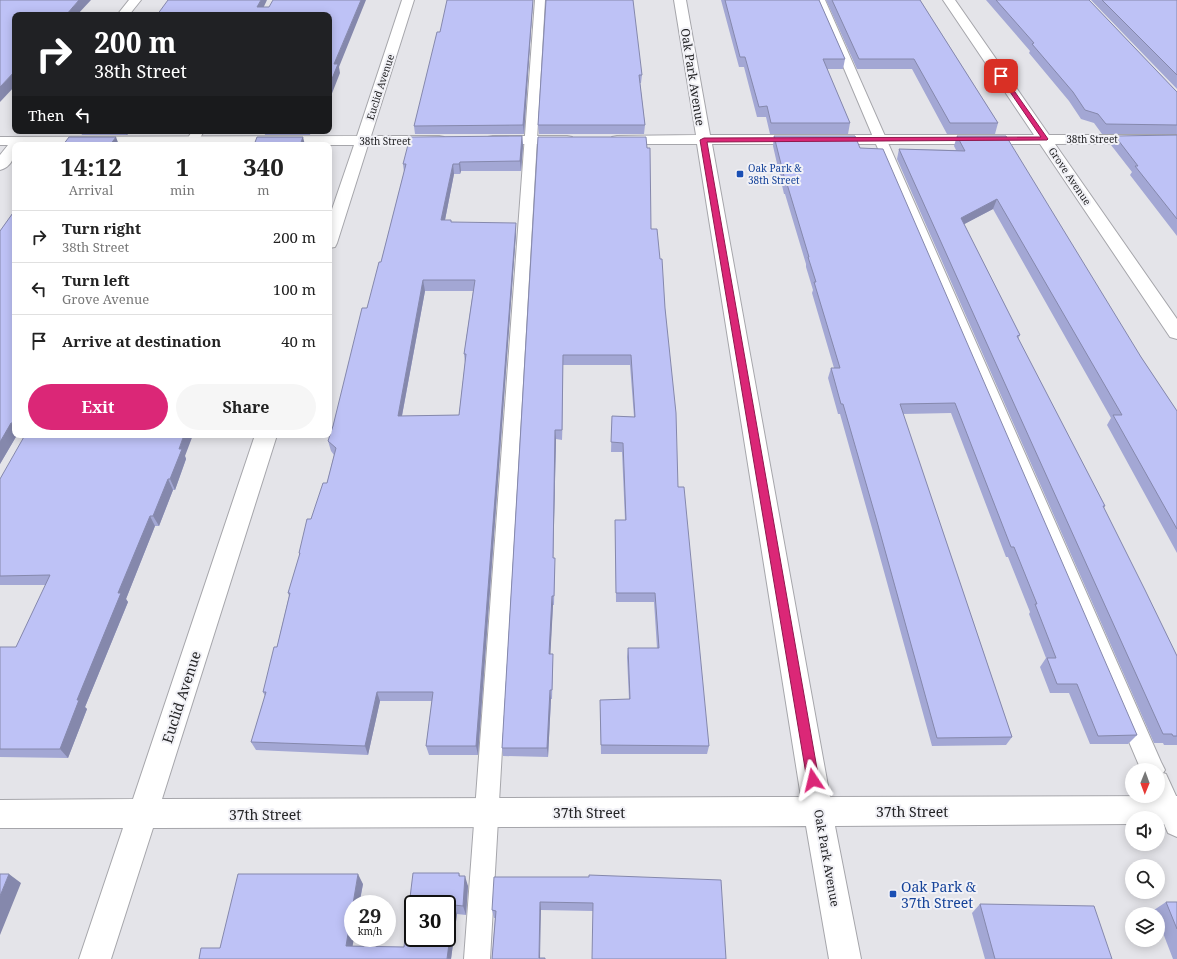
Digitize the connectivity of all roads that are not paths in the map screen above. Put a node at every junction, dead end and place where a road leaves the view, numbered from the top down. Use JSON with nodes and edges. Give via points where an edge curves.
{"nodes":[{"id":1,"x":135,"y":0,"type":"edge"},
{"id":2,"x":408,"y":0,"type":"edge"},
{"id":3,"x":540,"y":0,"type":"edge"},
{"id":4,"x":680,"y":0,"type":"edge"},
{"id":5,"x":820,"y":0,"type":"edge"},
{"id":6,"x":949,"y":0,"type":"edge"},
{"id":7,"x":125,"y":12,"type":"edge"},
{"id":8,"x":193,"y":139,"type":"edge"},
{"id":9,"x":1045,"y":139,"type":"junction"},
{"id":10,"x":1177,"y":139,"type":"edge"},
{"id":11,"x":450,"y":140,"type":"edge"},
{"id":12,"x":482,"y":140,"type":"edge"},
{"id":13,"x":530,"y":140,"type":"junction"},
{"id":14,"x":578,"y":140,"type":"edge"},
{"id":15,"x":601,"y":140,"type":"edge"},
{"id":16,"x":704,"y":140,"type":"junction"},
{"id":17,"x":881,"y":140,"type":"junction"},
{"id":18,"x":20,"y":141,"type":"edge"},
{"id":19,"x":362,"y":141,"type":"junction"},
{"id":20,"x":0,"y":142,"type":"edge"},
{"id":21,"x":12,"y":151,"type":"edge"},
{"id":22,"x":0,"y":165,"type":"edge"},
{"id":23,"x":332,"y":234,"type":"edge"},
{"id":24,"x":1177,"y":333,"type":"edge"},
{"id":25,"x":265,"y":438,"type":"edge"},
{"id":26,"x":1150,"y":763,"type":"edge"},
{"id":27,"x":1165,"y":796,"type":"edge"},
{"id":28,"x":818,"y":811,"type":"junction"},
{"id":29,"x":487,"y":813,"type":"junction"},
{"id":30,"x":0,"y":814,"type":"edge"},
{"id":31,"x":143,"y":814,"type":"junction"},
{"id":32,"x":1175,"y":815,"type":"edge"},
{"id":33,"x":95,"y":959,"type":"edge"},
{"id":34,"x":477,"y":959,"type":"edge"},
{"id":35,"x":845,"y":959,"type":"edge"}],
"edges":[{"from":1,"to":7,"type":"street"},
{"from":2,"to":19,"type":"street","name":"Euclid Avenue"},
{"from":3,"to":13,"type":"lane"},
{"from":4,"to":16,"type":"street","name":"Oak Park Avenue"},
{"from":5,"to":17,"type":"lane"},
{"from":6,"to":9,"type":"street","name":"Grove Avenue"},
{"from":8,"to":18,"type":"street","name":"38th Street"},
{"from":8,"to":19,"type":"street","name":"38th Street"},
{"from":9,"to":10,"type":"street","name":"38th Street"},
{"from":9,"to":17,"type":"street","name":"38th Street"},
{"from":9,"to":24,"type":"street","name":"Grove Avenue"},
{"from":11,"to":19,"type":"street","name":"38th Street"},
{"from":12,"to":13,"type":"street"},
{"from":13,"to":14,"type":"street"},
{"from":13,"to":29,"type":"lane"},
{"from":15,"to":16,"type":"street","name":"38th Street"},
{"from":16,"to":17,"type":"street","name":"38th Street"},
{"from":16,"to":28,"type":"street","name":"Oak Park Avenue"},
{"from":17,"to":26,"type":"lane"},
{"from":18,"to":20,"type":"street","name":"38th Street"},
{"from":19,"to":23,"type":"street","name":"Euclid Avenue"},
{"from":21,"to":22,"type":"street"},
{"from":25,"to":31,"type":"street","name":"Euclid Avenue"},
{"from":27,"to":32,"type":"lane"},
{"from":28,"to":29,"type":"street","name":"37th Street"},
{"from":28,"to":32,"type":"street","name":"37th Street"},
{"from":28,"to":35,"type":"street","name":"Oak Park Avenue"},
{"from":29,"to":31,"type":"street","name":"37th Street"},
{"from":29,"to":34,"type":"lane"},
{"from":30,"to":31,"type":"street","name":"37th Street"},
{"from":31,"to":33,"type":"street","name":"Euclid Avenue"}]}
